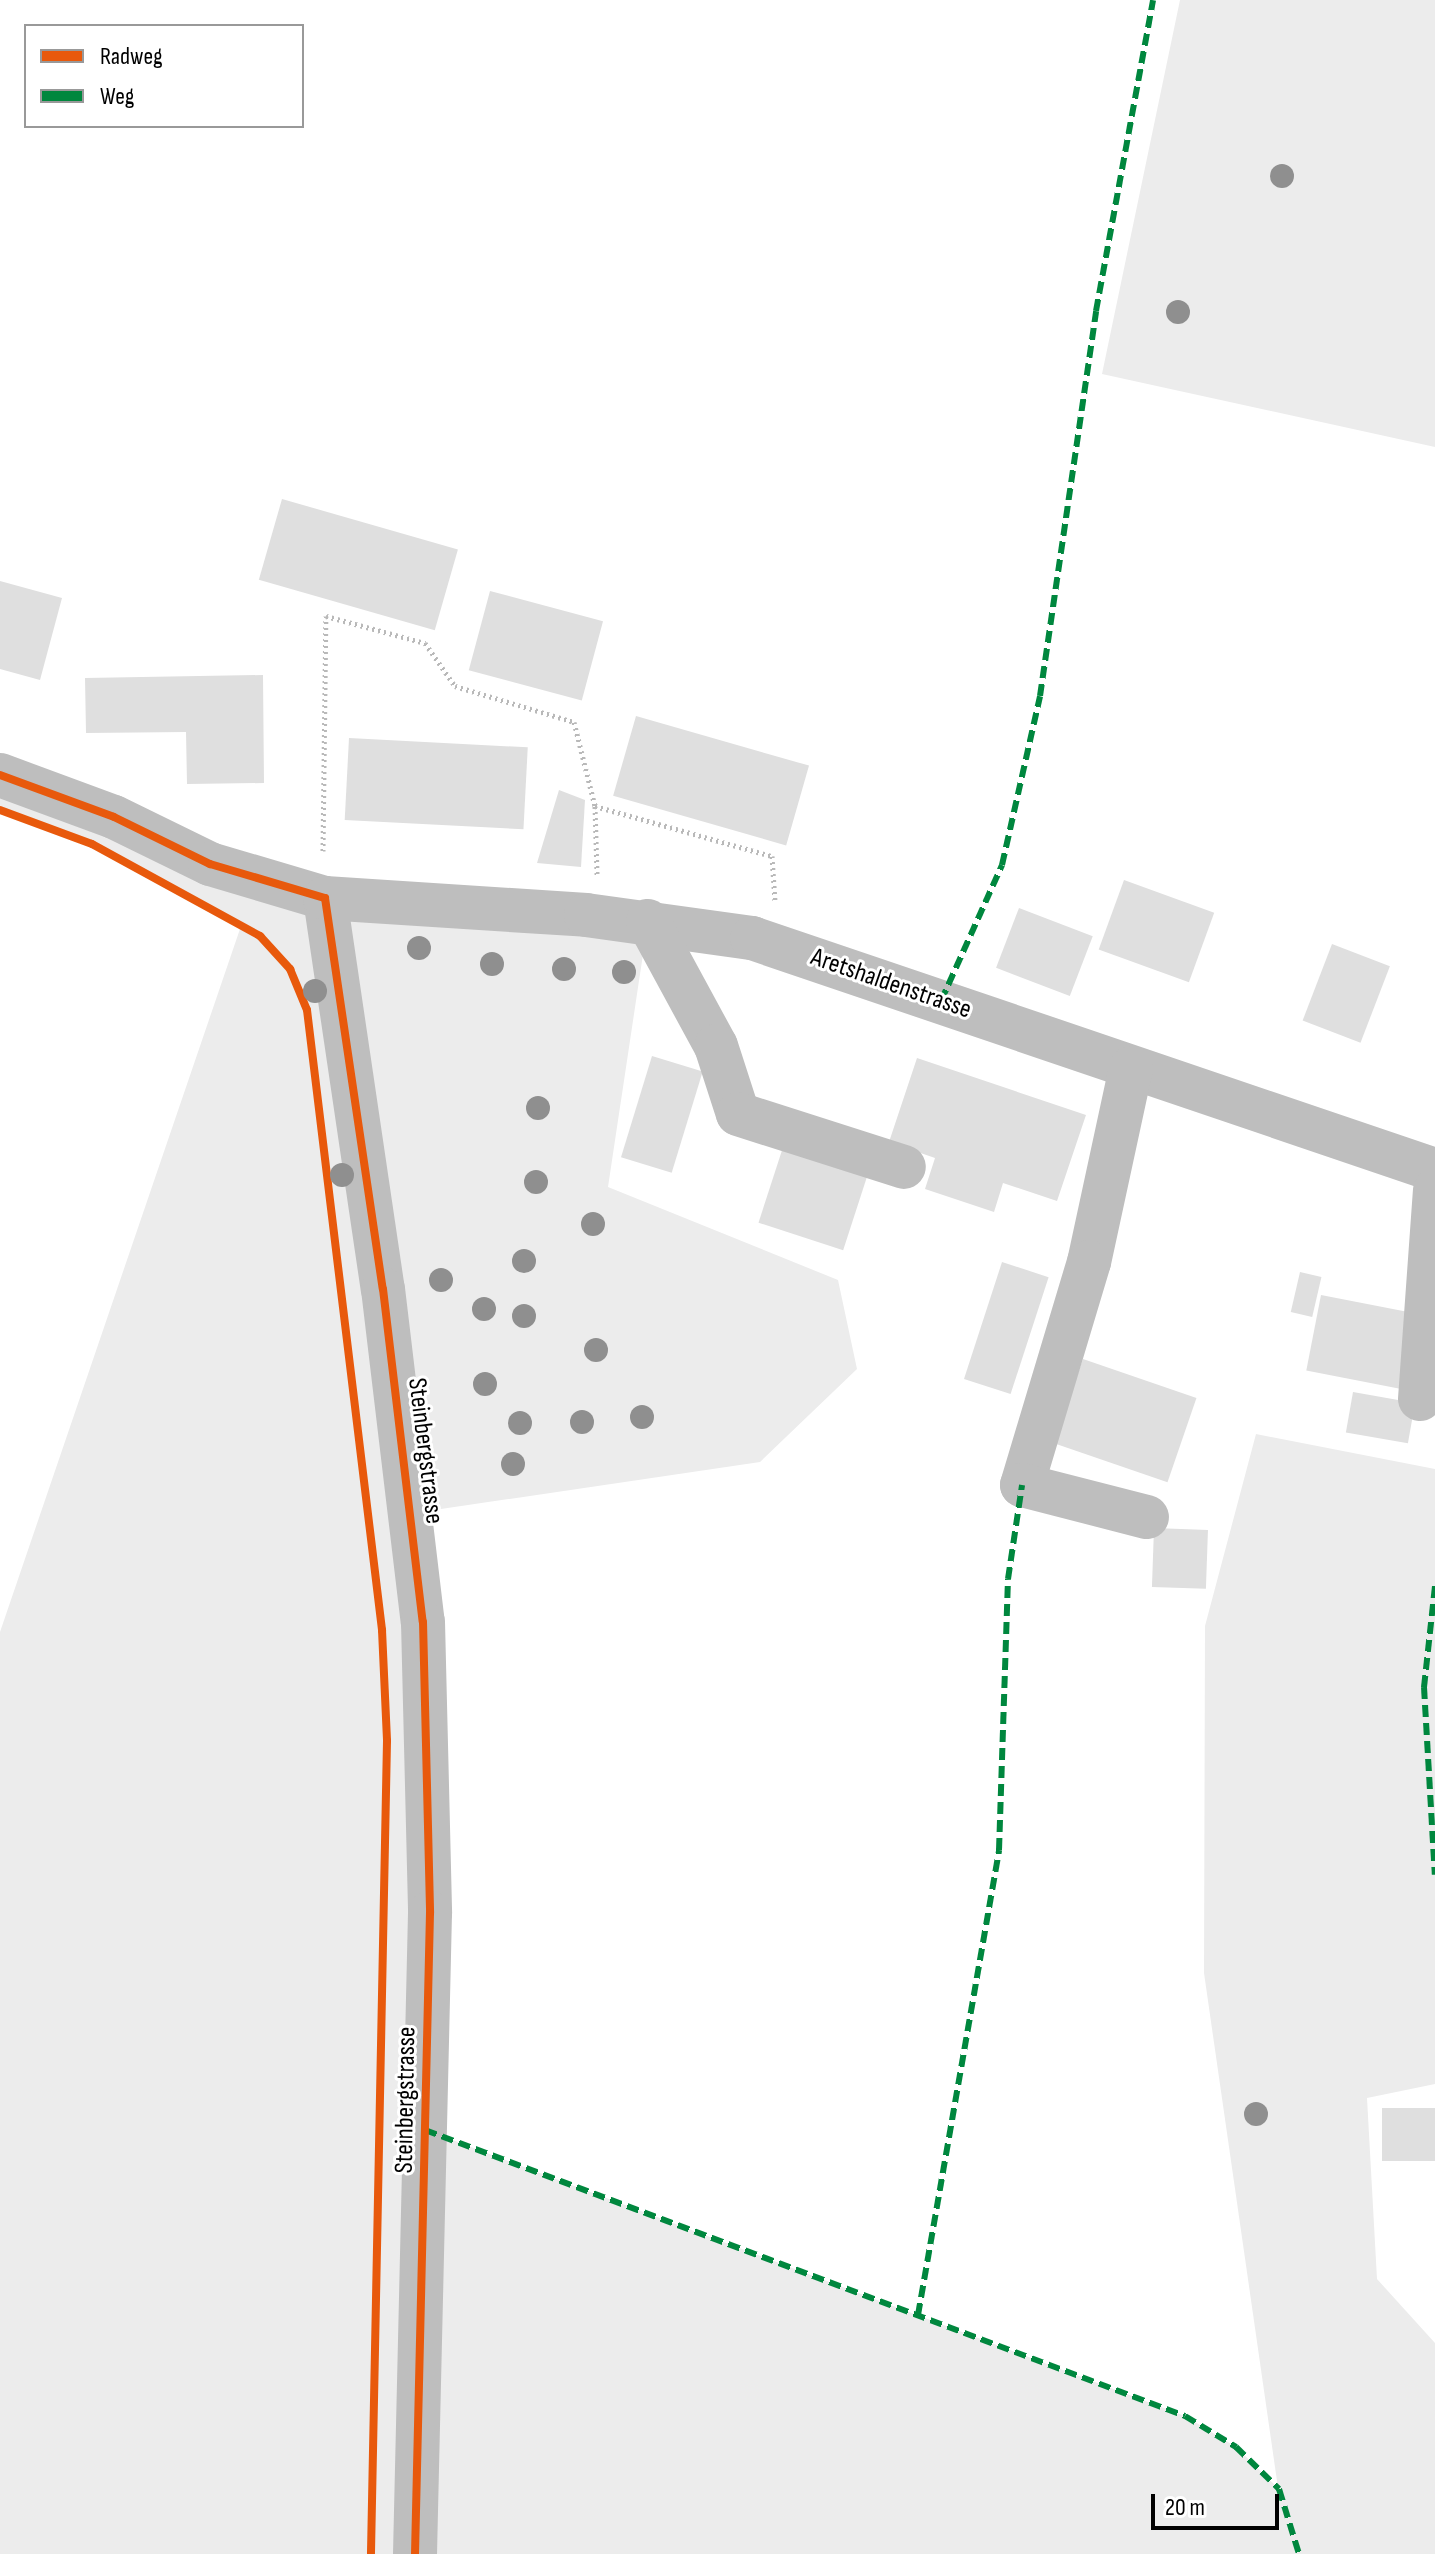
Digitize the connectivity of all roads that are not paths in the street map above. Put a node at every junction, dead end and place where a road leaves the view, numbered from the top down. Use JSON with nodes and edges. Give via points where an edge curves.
{"nodes":[{"id":1,"x":0,"y":775,"type":"edge"},
{"id":2,"x":325,"y":898,"type":"junction"},
{"id":3,"x":648,"y":921,"type":"junction"},
{"id":4,"x":1131,"y":1068,"type":"junction"},
{"id":5,"x":904,"y":1167,"type":"dead end"},
{"id":6,"x":1435,"y":1170,"type":"edge"},
{"id":7,"x":1435,"y":1191,"type":"edge"},
{"id":8,"x":1420,"y":1399,"type":"dead end"},
{"id":9,"x":1147,"y":1517,"type":"dead end"},
{"id":10,"x":415,"y":2554,"type":"edge"}],
"edges":[{"from":1,"to":2,"type":"street","via":[[114,817],[210,864]]},
{"from":2,"to":3,"type":"street","name":"Aretshaldenstrasse"},
{"from":2,"to":10,"type":"street","name":"Steinbergstrasse","via":[[381,1274],[423,1622],[430,1913]]},
{"from":3,"to":4,"type":"street","name":"Aretshaldenstrasse","via":[[779,946]]},
{"from":3,"to":5,"type":"street","via":[[716,1046],[738,1114]]},
{"from":4,"to":6,"type":"street","name":"Aretshaldenstrasse"},
{"from":4,"to":9,"type":"street","via":[[1089,1262],[1022,1485]]},
{"from":7,"to":8,"type":"street"}]}
